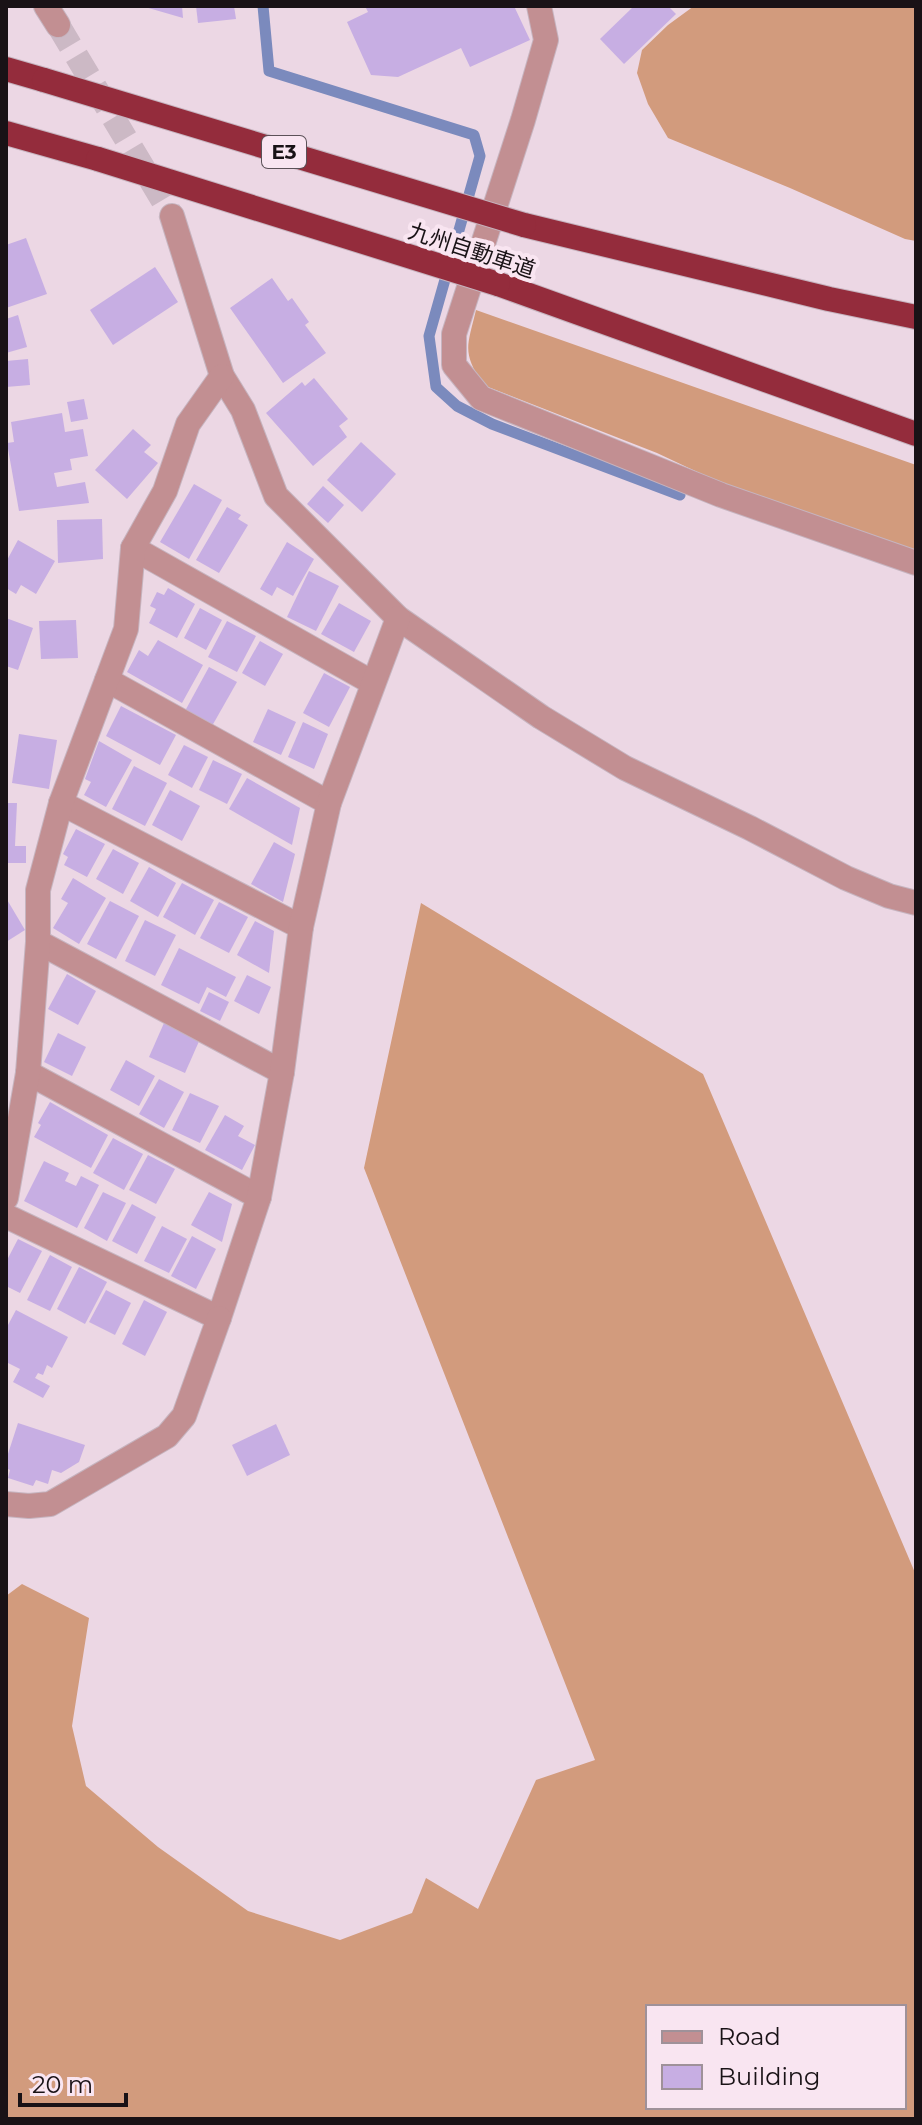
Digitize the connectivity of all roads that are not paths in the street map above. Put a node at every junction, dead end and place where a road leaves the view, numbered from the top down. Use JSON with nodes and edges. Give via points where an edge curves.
{"nodes":[{"id":1,"x":539,"y":6,"type":"edge"},
{"id":2,"x":6,"y":69,"type":"edge"},
{"id":3,"x":6,"y":133,"type":"edge"},
{"id":4,"x":172,"y":216,"type":"tunnel mouth"},
{"id":5,"x":916,"y":317,"type":"edge"},
{"id":6,"x":222,"y":376,"type":"junction"},
{"id":7,"x":916,"y":434,"type":"edge"},
{"id":8,"x":133,"y":548,"type":"junction"},
{"id":9,"x":916,"y":563,"type":"edge"},
{"id":10,"x":398,"y":618,"type":"junction"},
{"id":11,"x":107,"y":680,"type":"junction"},
{"id":12,"x":373,"y":683,"type":"junction"},
{"id":13,"x":61,"y":803,"type":"junction"},
{"id":14,"x":329,"y":803,"type":"junction"},
{"id":15,"x":916,"y":903,"type":"edge"},
{"id":16,"x":301,"y":927,"type":"junction"},
{"id":17,"x":38,"y":942,"type":"junction"},
{"id":18,"x":282,"y":1072,"type":"junction"},
{"id":19,"x":28,"y":1073,"type":"junction"},
{"id":20,"x":259,"y":1197,"type":"junction"},
{"id":21,"x":6,"y":1198,"type":"edge"},
{"id":22,"x":6,"y":1216,"type":"edge"},
{"id":23,"x":219,"y":1318,"type":"junction"},
{"id":24,"x":6,"y":1504,"type":"edge"}],
"edges":[{"from":1,"to":9,"type":"street","via":[[546,40],[454,334],[454,365],[481,398],[721,495]]},
{"from":2,"to":5,"type":"highway","name":"九州自動車道","number":"E3","bridge":true,"via":[[524,225]]},
{"from":3,"to":7,"type":"highway","name":"九州自動車道","bridge":true,"via":[[498,284]]},
{"from":4,"to":6,"type":"street"},
{"from":6,"to":8,"type":"street","via":[[188,424],[165,491]]},
{"from":6,"to":10,"type":"street","via":[[243,410],[276,496]]},
{"from":8,"to":11,"type":"street","via":[[126,629]]},
{"from":8,"to":12,"type":"street"},
{"from":10,"to":12,"type":"street"},
{"from":10,"to":15,"type":"street","via":[[625,768],[846,878]]},
{"from":11,"to":13,"type":"street"},
{"from":11,"to":14,"type":"street"},
{"from":12,"to":14,"type":"street"},
{"from":13,"to":16,"type":"street"},
{"from":13,"to":17,"type":"street","via":[[38,890]]},
{"from":14,"to":16,"type":"street"},
{"from":16,"to":18,"type":"street"},
{"from":17,"to":18,"type":"street"},
{"from":17,"to":19,"type":"street"},
{"from":18,"to":20,"type":"street"},
{"from":19,"to":20,"type":"street"},
{"from":19,"to":21,"type":"street"},
{"from":20,"to":23,"type":"street"},
{"from":22,"to":23,"type":"street"},
{"from":23,"to":24,"type":"street","via":[[184,1416],[167,1436],[50,1504]]}]}
